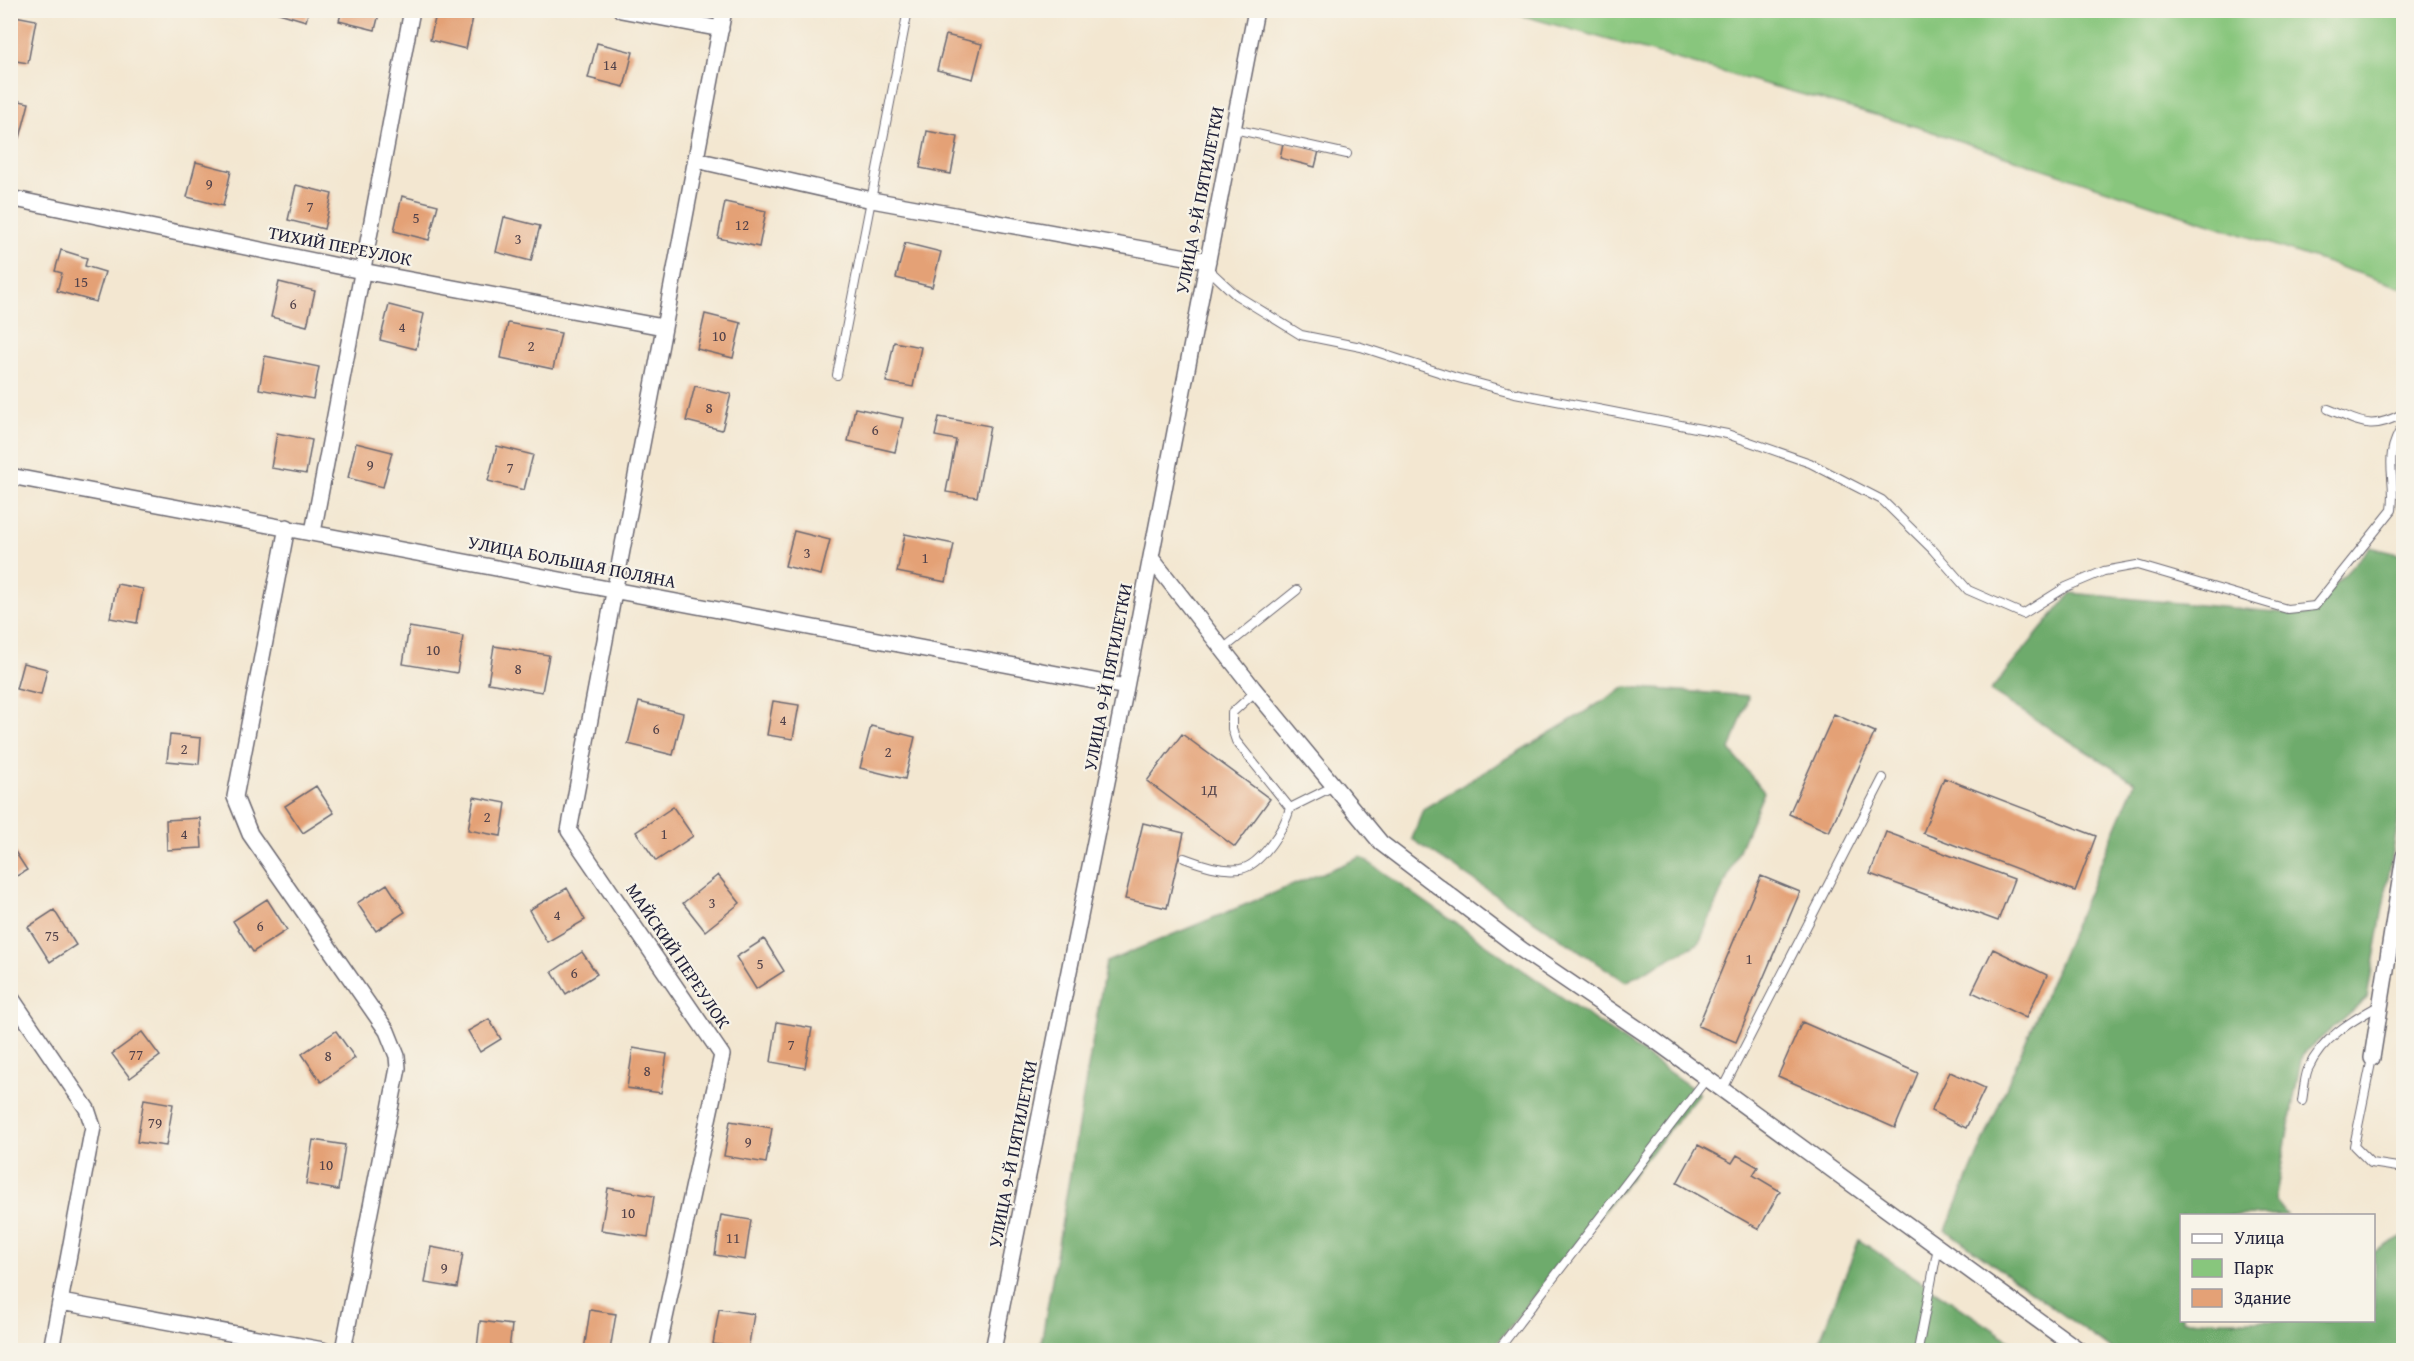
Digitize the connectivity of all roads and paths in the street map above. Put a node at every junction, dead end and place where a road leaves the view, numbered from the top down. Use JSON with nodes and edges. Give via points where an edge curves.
{"nodes":[{"id":1,"x":412,"y":10,"type":"edge"},
{"id":2,"x":621,"y":10,"type":"edge"},
{"id":3,"x":724,"y":10,"type":"edge"},
{"id":4,"x":908,"y":10,"type":"edge"},
{"id":5,"x":1256,"y":10,"type":"edge"},
{"id":6,"x":721,"y":29,"type":"junction"},
{"id":7,"x":1234,"y":129,"type":"junction"},
{"id":8,"x":1347,"y":154,"type":"dead end"},
{"id":9,"x":696,"y":160,"type":"junction"},
{"id":10,"x":10,"y":198,"type":"edge"},
{"id":11,"x":872,"y":200,"type":"junction"},
{"id":12,"x":1208,"y":265,"type":"junction"},
{"id":13,"x":362,"y":271,"type":"junction"},
{"id":14,"x":663,"y":327,"type":"junction"},
{"id":15,"x":837,"y":375,"type":"dead end"},
{"id":16,"x":2328,"y":409,"type":"dead end"},
{"id":17,"x":2403,"y":413,"type":"edge"},
{"id":18,"x":2403,"y":424,"type":"edge"},
{"id":19,"x":10,"y":476,"type":"edge"},
{"id":20,"x":287,"y":527,"type":"junction"},
{"id":21,"x":313,"y":532,"type":"junction"},
{"id":22,"x":1151,"y":558,"type":"junction"},
{"id":23,"x":613,"y":590,"type":"junction"},
{"id":24,"x":1297,"y":590,"type":"dead end"},
{"id":25,"x":1223,"y":649,"type":"junction"},
{"id":26,"x":1126,"y":687,"type":"junction"},
{"id":27,"x":1256,"y":691,"type":"junction"},
{"id":28,"x":1883,"y":778,"type":"dead end"},
{"id":29,"x":1334,"y":786,"type":"junction"},
{"id":30,"x":1290,"y":808,"type":"junction"},
{"id":31,"x":2403,"y":856,"type":"edge"},
{"id":32,"x":1184,"y":858,"type":"dead end"},
{"id":33,"x":10,"y":996,"type":"edge"},
{"id":34,"x":2380,"y":1005,"type":"junction"},
{"id":35,"x":2372,"y":1058,"type":"joint"},
{"id":36,"x":1707,"y":1078,"type":"junction"},
{"id":37,"x":1723,"y":1089,"type":"junction"},
{"id":38,"x":2302,"y":1101,"type":"dead end"},
{"id":39,"x":2403,"y":1168,"type":"edge"},
{"id":40,"x":1938,"y":1247,"type":"junction"},
{"id":41,"x":61,"y":1302,"type":"junction"},
{"id":42,"x":51,"y":1350,"type":"edge"},
{"id":43,"x":323,"y":1350,"type":"edge"},
{"id":44,"x":343,"y":1350,"type":"edge"},
{"id":45,"x":658,"y":1350,"type":"edge"},
{"id":46,"x":993,"y":1350,"type":"edge"},
{"id":47,"x":1498,"y":1350,"type":"edge"},
{"id":48,"x":1918,"y":1350,"type":"edge"},
{"id":49,"x":2079,"y":1350,"type":"edge"}],
"edges":[{"from":1,"to":13,"type":"street"},
{"from":2,"to":6,"type":"street"},
{"from":3,"to":6,"type":"street","name":"МАЙСКИЙ ПЕРЕУЛОК"},
{"from":4,"to":11,"type":"lane"},
{"from":5,"to":7,"type":"street","name":"УЛИЦА 9-Й ПЯТИЛЕТКИ"},
{"from":6,"to":9,"type":"street","name":"МАЙСКИЙ ПЕРЕУЛОК"},
{"from":7,"to":8,"type":"lane"},
{"from":7,"to":12,"type":"street","name":"УЛИЦА 9-Й ПЯТИЛЕТКИ"},
{"from":9,"to":11,"type":"street"},
{"from":9,"to":14,"type":"street","name":"МАЙСКИЙ ПЕРЕУЛОК"},
{"from":10,"to":13,"type":"street","name":"ТИХИЙ ПЕРЕУЛОК"},
{"from":11,"to":12,"type":"street"},
{"from":11,"to":15,"type":"lane"},
{"from":12,"to":18,"type":"lane","via":[[1236,295],[1301,335],[1361,347],[1515,393],[1727,434],[1810,463],[1882,500],[1968,590],[2023,614],[2066,587],[2104,571],[2137,565],[2286,609],[2315,606],[2392,510],[2391,449]]},
{"from":12,"to":22,"type":"street","name":"УЛИЦА 9-Й ПЯТИЛЕТКИ"},
{"from":13,"to":14,"type":"street","name":"ТИХИЙ ПЕРЕУЛОК"},
{"from":13,"to":21,"type":"street"},
{"from":14,"to":23,"type":"street","name":"МАЙСКИЙ ПЕРЕУЛОК"},
{"from":16,"to":17,"type":"lane","via":[[2370,425]]},
{"from":19,"to":20,"type":"street","name":"УЛИЦА БОЛЬШАЯ ПОЛЯНА"},
{"from":20,"to":21,"type":"street","name":"УЛИЦА БОЛЬШАЯ ПОЛЯНА"},
{"from":20,"to":44,"type":"street","via":[[235,798],[250,834],[387,1031],[398,1068]]},
{"from":21,"to":23,"type":"street","name":"УЛИЦА БОЛЬШАЯ ПОЛЯНА"},
{"from":22,"to":25,"type":"street"},
{"from":22,"to":26,"type":"street","name":"УЛИЦА 9-Й ПЯТИЛЕТКИ"},
{"from":23,"to":26,"type":"street","name":"УЛИЦА БОЛЬШАЯ ПОЛЯНА"},
{"from":23,"to":45,"type":"street","name":"МАЙСКИЙ ПЕРЕУЛОК","via":[[569,831],[722,1056]]},
{"from":24,"to":25,"type":"lane"},
{"from":25,"to":27,"type":"street"},
{"from":26,"to":46,"type":"street","name":"УЛИЦА 9-Й ПЯТИЛЕТКИ"},
{"from":27,"to":29,"type":"street"},
{"from":27,"to":30,"type":"lane","via":[[1232,712],[1232,729],[1236,741]]},
{"from":28,"to":37,"type":"lane"},
{"from":29,"to":30,"type":"lane"},
{"from":29,"to":36,"type":"street","via":[[1381,843],[1522,950]]},
{"from":30,"to":32,"type":"lane","via":[[1269,849],[1243,869],[1213,868]]},
{"from":31,"to":34,"type":"street"},
{"from":33,"to":41,"type":"street","via":[[87,1109],[93,1127]]},
{"from":34,"to":35,"type":"street"},
{"from":34,"to":38,"type":"lane","via":[[2345,1025],[2318,1051],[2307,1071]]},
{"from":35,"to":39,"type":"lane","via":[[2354,1146],[2372,1163]]},
{"from":36,"to":37,"type":"street"},
{"from":36,"to":47,"type":"lane"},
{"from":37,"to":40,"type":"street"},
{"from":40,"to":48,"type":"lane"},
{"from":40,"to":49,"type":"street"},
{"from":41,"to":42,"type":"street"},
{"from":41,"to":43,"type":"street"}]}
